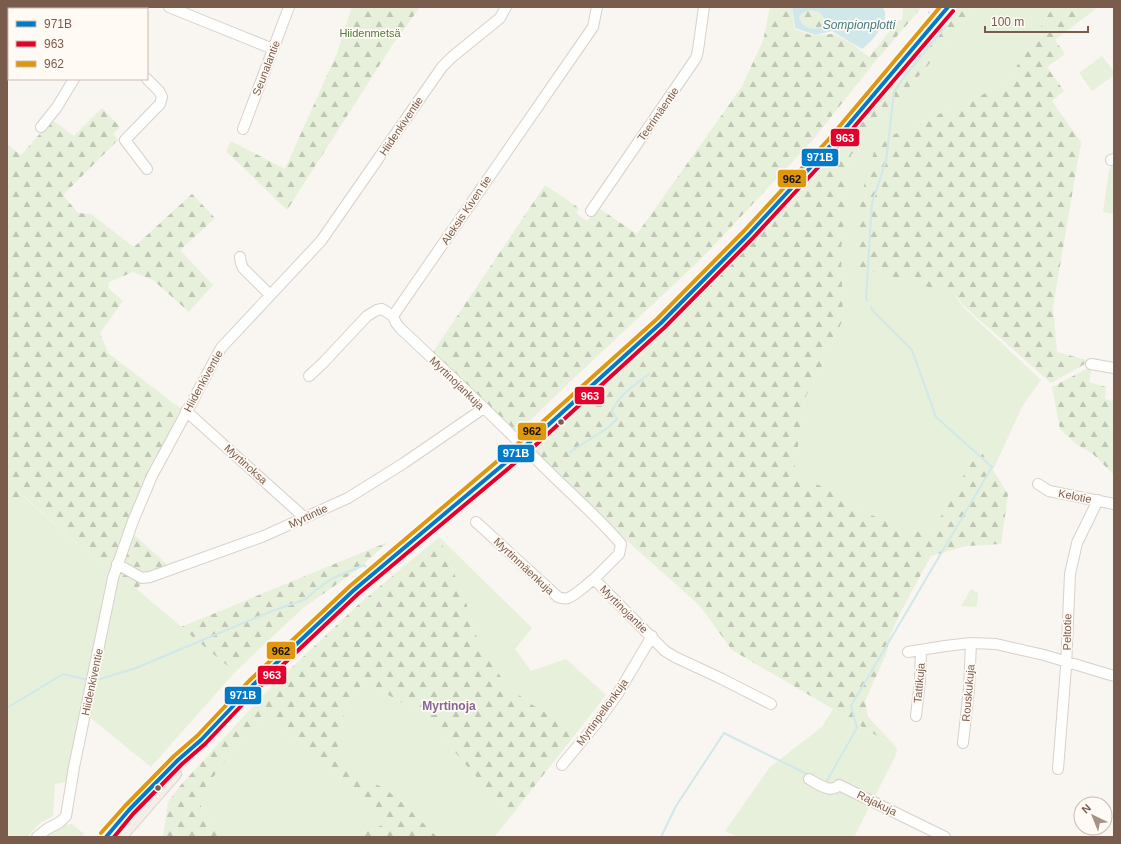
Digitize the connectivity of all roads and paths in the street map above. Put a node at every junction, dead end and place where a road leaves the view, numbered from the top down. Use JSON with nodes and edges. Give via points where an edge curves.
{"nodes":[{"id":1,"x":169,"y":7,"type":"edge"},
{"id":2,"x":289,"y":7,"type":"edge"},
{"id":3,"x":506,"y":7,"type":"edge"},
{"id":4,"x":597,"y":7,"type":"edge"},
{"id":5,"x":704,"y":7,"type":"edge"},
{"id":6,"x":948,"y":7,"type":"edge"},
{"id":7,"x":273,"y":49,"type":"junction"},
{"id":8,"x":73,"y":80,"type":"edge"},
{"id":9,"x":148,"y":80,"type":"edge"},
{"id":10,"x":41,"y":127,"type":"dead end"},
{"id":11,"x":243,"y":129,"type":"dead end"},
{"id":12,"x":148,"y":169,"type":"dead end"},
{"id":13,"x":591,"y":211,"type":"dead end"},
{"id":14,"x":240,"y":257,"type":"dead end"},
{"id":15,"x":270,"y":296,"type":"junction"},
{"id":16,"x":393,"y":316,"type":"junction"},
{"id":17,"x":1092,"y":364,"type":"dead end"},
{"id":18,"x":1114,"y":368,"type":"edge"},
{"id":19,"x":309,"y":376,"type":"dead end"},
{"id":20,"x":484,"y":408,"type":"junction"},
{"id":21,"x":186,"y":411,"type":"junction"},
{"id":22,"x":524,"y":447,"type":"junction"},
{"id":23,"x":1038,"y":484,"type":"dead end"},
{"id":24,"x":1098,"y":500,"type":"junction"},
{"id":25,"x":1114,"y":504,"type":"edge"},
{"id":26,"x":305,"y":518,"type":"junction"},
{"id":27,"x":476,"y":522,"type":"dead end"},
{"id":28,"x":117,"y":564,"type":"junction"},
{"id":29,"x":594,"y":579,"type":"junction"},
{"id":30,"x":652,"y":636,"type":"junction"},
{"id":31,"x":971,"y":643,"type":"junction"},
{"id":32,"x":921,"y":650,"type":"junction"},
{"id":33,"x":908,"y":652,"type":"dead end"},
{"id":34,"x":1066,"y":662,"type":"junction"},
{"id":35,"x":1114,"y":676,"type":"edge"},
{"id":36,"x":771,"y":704,"type":"dead end"},
{"id":37,"x":916,"y":716,"type":"dead end"},
{"id":38,"x":201,"y":740,"type":"junction"},
{"id":39,"x":963,"y":743,"type":"dead end"},
{"id":40,"x":562,"y":765,"type":"dead end"},
{"id":41,"x":1058,"y":769,"type":"dead end"},
{"id":42,"x":809,"y":779,"type":"dead end"},
{"id":43,"x":107,"y":836,"type":"edge"},
{"id":44,"x":37,"y":837,"type":"edge"},
{"id":45,"x":120,"y":837,"type":"edge"},
{"id":46,"x":945,"y":837,"type":"edge"}],
"edges":[{"from":1,"to":7,"type":"street"},
{"from":2,"to":7,"type":"street","name":"Seunalantie"},
{"from":3,"to":15,"type":"street","name":"Hiidenkiventie","via":[[500,18],[442,67],[328,233]]},
{"from":4,"to":16,"type":"street","name":"Aleksis Kiven tie","via":[[593,27]]},
{"from":5,"to":13,"type":"street","name":"Teerimäentie","via":[[696,58]]},
{"from":6,"to":22,"type":"main road","via":[[832,144],[748,235],[660,324]]},
{"from":7,"to":11,"type":"street","name":"Seunalantie"},
{"from":8,"to":10,"type":"street"},
{"from":9,"to":12,"type":"street","via":[[159,91],[162,97],[160,104],[125,140]]},
{"from":14,"to":15,"type":"street","via":[[243,268]]},
{"from":15,"to":21,"type":"street","name":"Hiidenkiventie","via":[[221,348]]},
{"from":16,"to":19,"type":"street","via":[[382,309],[367,316]]},
{"from":16,"to":20,"type":"street","name":"Myrtinojankuja","via":[[400,328]]},
{"from":17,"to":18,"type":"street"},
{"from":20,"to":22,"type":"street","name":"Myrtinojankuja"},
{"from":20,"to":26,"type":"street","name":"Myrtintie","via":[[426,449],[348,498]]},
{"from":21,"to":26,"type":"street","name":"Myrtinoksa"},
{"from":21,"to":28,"type":"street","name":"Hiidenkiventie","via":[[152,476]]},
{"from":22,"to":29,"type":"street","name":"Myrtinojantie","via":[[621,544],[619,554]]},
{"from":22,"to":38,"type":"main road","via":[[354,590],[253,685]]},
{"from":23,"to":24,"type":"street","name":"Kelotie","via":[[1049,491]]},
{"from":24,"to":25,"type":"street","name":"Kelotie"},
{"from":24,"to":34,"type":"street","name":"Peltotie","via":[[1077,543],[1070,574]]},
{"from":26,"to":28,"type":"street","name":"Myrtintie","via":[[253,541],[150,577],[142,578]]},
{"from":27,"to":29,"type":"street","name":"Myrtinmäenkuja","via":[[558,597],[567,599]]},
{"from":28,"to":44,"type":"street","name":"Hiidenkiventie","via":[[66,816]]},
{"from":29,"to":30,"type":"street","name":"Myrtinojantie"},
{"from":30,"to":36,"type":"street","name":"Myrtinojantie","via":[[664,651]]},
{"from":30,"to":40,"type":"street","name":"Myrtinpellonkuja","via":[[617,694]]},
{"from":31,"to":32,"type":"street"},
{"from":31,"to":34,"type":"street","via":[[996,644]]},
{"from":31,"to":39,"type":"street","name":"Rouskukuja"},
{"from":32,"to":33,"type":"street"},
{"from":32,"to":37,"type":"street","name":"Tattikuja"},
{"from":34,"to":35,"type":"street"},
{"from":34,"to":41,"type":"street","name":"Peltotie"},
{"from":38,"to":43,"type":"main road","via":[[178,760]]},
{"from":38,"to":45,"type":"main road","via":[[183,765]]},
{"from":42,"to":46,"type":"street","name":"Rajakuja","via":[[830,790],[839,785]]}]}
